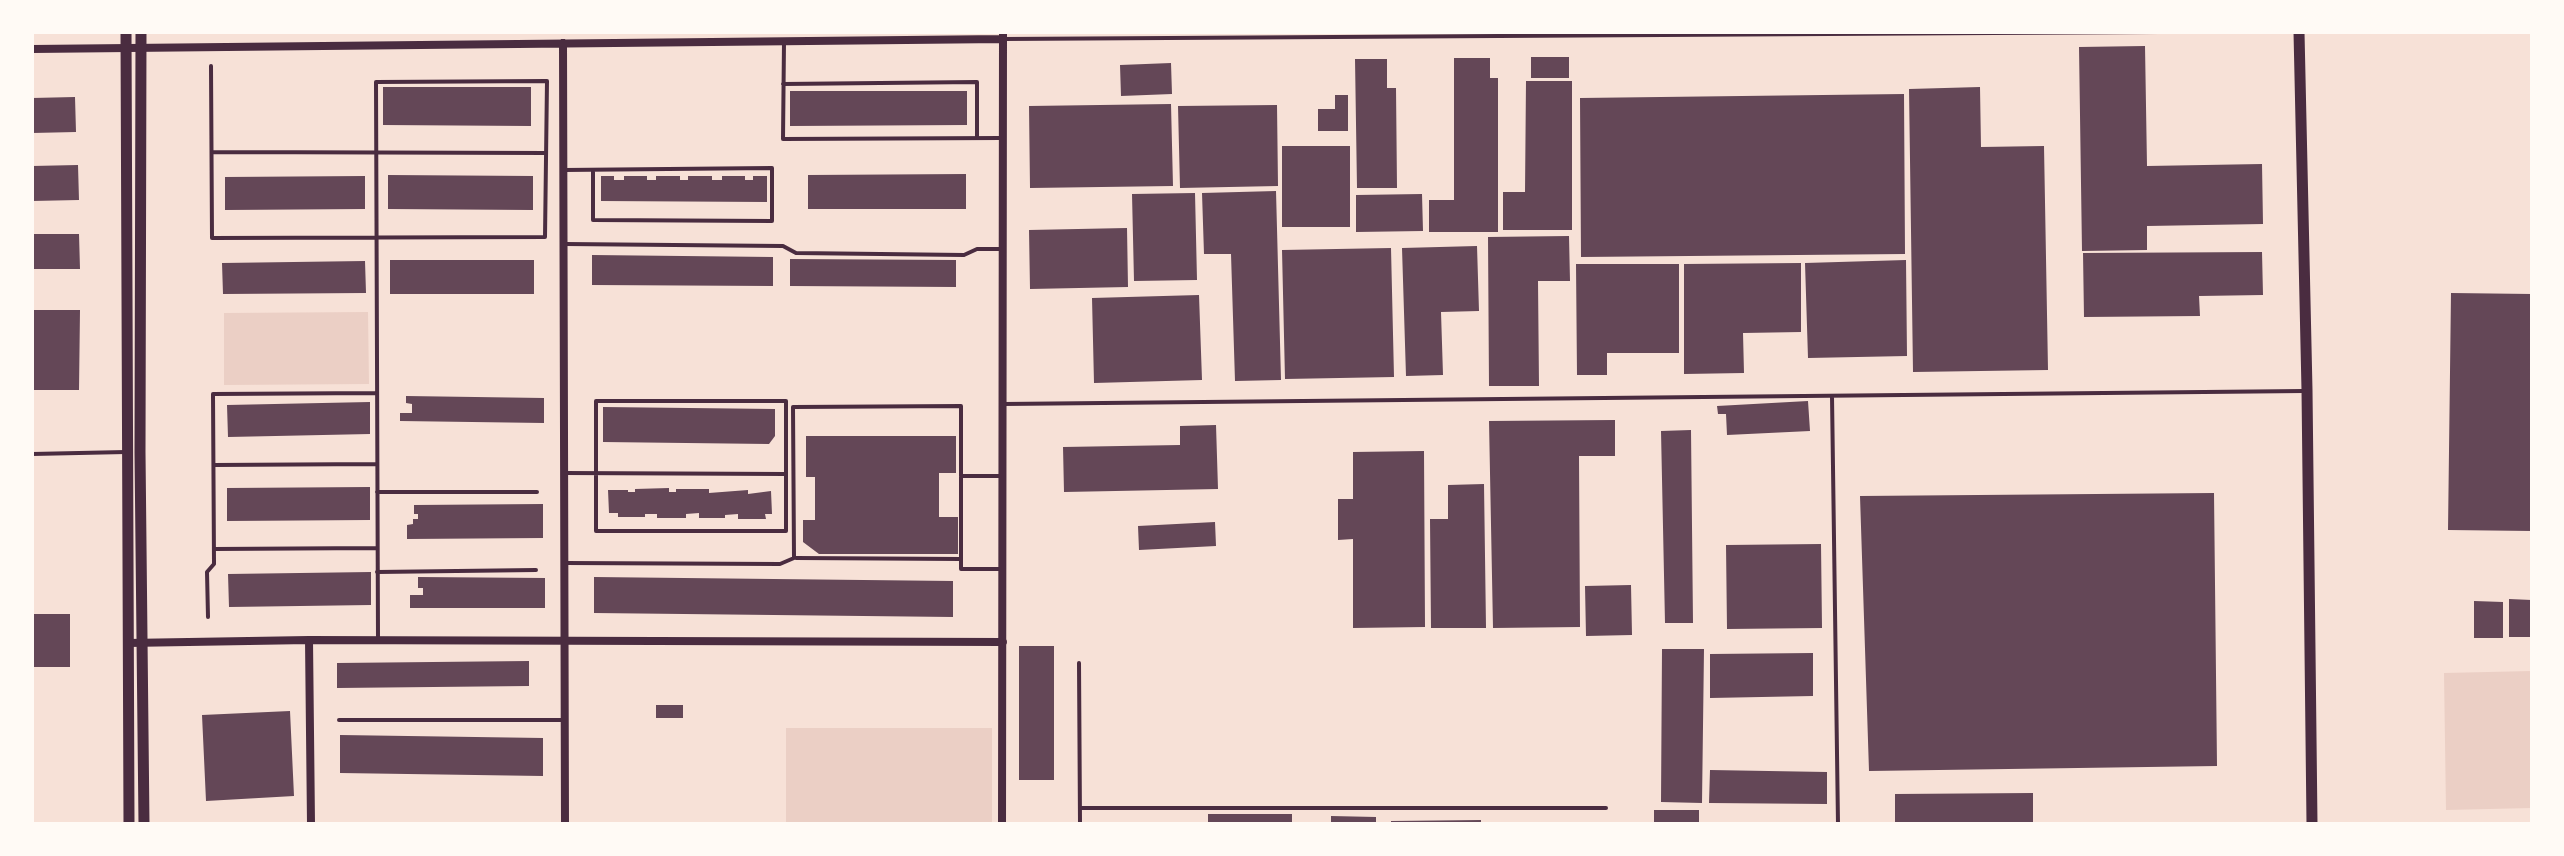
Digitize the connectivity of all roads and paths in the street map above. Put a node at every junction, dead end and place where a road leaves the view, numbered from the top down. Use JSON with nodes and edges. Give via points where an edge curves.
{"nodes":[{"id":1,"x":126,"y":32,"type":"edge"},
{"id":2,"x":141,"y":32,"type":"edge"},
{"id":3,"x":2158,"y":32,"type":"edge"},
{"id":4,"x":2299,"y":32,"type":"edge"},
{"id":5,"x":1003,"y":35,"type":"edge"},
{"id":6,"x":784,"y":41,"type":"junction"},
{"id":7,"x":563,"y":43,"type":"junction"},
{"id":8,"x":126,"y":48,"type":"junction"},
{"id":9,"x":141,"y":48,"type":"junction"},
{"id":10,"x":32,"y":49,"type":"edge"},
{"id":11,"x":211,"y":66,"type":"dead end"},
{"id":12,"x":782,"y":84,"type":"junction"},
{"id":13,"x":977,"y":138,"type":"junction"},
{"id":14,"x":1003,"y":138,"type":"junction"},
{"id":15,"x":211,"y":152,"type":"junction"},
{"id":16,"x":376,"y":152,"type":"junction"},
{"id":17,"x":546,"y":153,"type":"junction"},
{"id":18,"x":564,"y":170,"type":"junction"},
{"id":19,"x":593,"y":170,"type":"junction"},
{"id":20,"x":377,"y":238,"type":"junction"},
{"id":21,"x":564,"y":244,"type":"junction"},
{"id":22,"x":1003,"y":249,"type":"junction"},
{"id":23,"x":2307,"y":390,"type":"junction"},
{"id":24,"x":377,"y":393,"type":"junction"},
{"id":25,"x":1832,"y":396,"type":"junction"},
{"id":26,"x":1003,"y":404,"type":"junction"},
{"id":27,"x":134,"y":452,"type":"junction"},
{"id":28,"x":32,"y":454,"type":"edge"},
{"id":29,"x":377,"y":464,"type":"junction"},
{"id":30,"x":214,"y":465,"type":"junction"},
{"id":31,"x":564,"y":473,"type":"junction"},
{"id":32,"x":596,"y":473,"type":"junction"},
{"id":33,"x":786,"y":474,"type":"junction"},
{"id":34,"x":961,"y":476,"type":"junction"},
{"id":35,"x":1003,"y":476,"type":"junction"},
{"id":36,"x":377,"y":492,"type":"junction"},
{"id":37,"x":537,"y":492,"type":"dead end"},
{"id":38,"x":377,"y":548,"type":"junction"},
{"id":39,"x":214,"y":549,"type":"junction"},
{"id":40,"x":794,"y":558,"type":"junction"},
{"id":41,"x":961,"y":559,"type":"junction"},
{"id":42,"x":564,"y":563,"type":"junction"},
{"id":43,"x":1003,"y":569,"type":"junction"},
{"id":44,"x":536,"y":570,"type":"dead end"},
{"id":45,"x":377,"y":572,"type":"junction"},
{"id":46,"x":208,"y":617,"type":"dead end"},
{"id":47,"x":309,"y":640,"type":"junction"},
{"id":48,"x":378,"y":640,"type":"junction"},
{"id":49,"x":564,"y":640,"type":"junction"},
{"id":50,"x":142,"y":642,"type":"junction"},
{"id":51,"x":1003,"y":642,"type":"junction"},
{"id":52,"x":128,"y":643,"type":"junction"},
{"id":53,"x":1079,"y":663,"type":"dead end"},
{"id":54,"x":339,"y":720,"type":"dead end"},
{"id":55,"x":564,"y":720,"type":"junction"},
{"id":56,"x":1081,"y":808,"type":"junction"},
{"id":57,"x":1606,"y":808,"type":"dead end"},
{"id":58,"x":129,"y":824,"type":"edge"},
{"id":59,"x":144,"y":824,"type":"edge"},
{"id":60,"x":311,"y":824,"type":"edge"},
{"id":61,"x":565,"y":824,"type":"edge"},
{"id":62,"x":1002,"y":824,"type":"edge"},
{"id":63,"x":1080,"y":824,"type":"edge"},
{"id":64,"x":1838,"y":824,"type":"edge"},
{"id":65,"x":2312,"y":824,"type":"edge"}],
"edges":[{"from":1,"to":8,"type":"street"},
{"from":2,"to":9,"type":"street"},
{"from":3,"to":5,"type":"lane"},
{"from":4,"to":23,"type":"street"},
{"from":5,"to":6,"type":"street"},
{"from":5,"to":14,"type":"street"},
{"from":6,"to":7,"type":"street"},
{"from":6,"to":12,"type":"lane"},
{"from":7,"to":9,"type":"street"},
{"from":7,"to":18,"type":"street"},
{"from":8,"to":9,"type":"street"},
{"from":8,"to":10,"type":"street"},
{"from":8,"to":27,"type":"street"},
{"from":9,"to":27,"type":"street"},
{"from":11,"to":15,"type":"lane"},
{"from":12,"to":13,"type":"lane","via":[[783,139]]},
{"from":12,"to":13,"type":"lane","via":[[977,82]]},
{"from":13,"to":14,"type":"lane"},
{"from":14,"to":22,"type":"street"},
{"from":15,"to":16,"type":"lane"},
{"from":15,"to":20,"type":"lane","via":[[212,238]]},
{"from":16,"to":17,"type":"lane"},
{"from":16,"to":17,"type":"lane","via":[[376,82],[547,81]]},
{"from":16,"to":20,"type":"lane"},
{"from":17,"to":20,"type":"lane","via":[[545,237]]},
{"from":18,"to":19,"type":"lane"},
{"from":18,"to":21,"type":"street"},
{"from":19,"to":19,"type":"lane","via":[[593,220],[772,221],[772,168]]},
{"from":20,"to":24,"type":"lane"},
{"from":21,"to":22,"type":"lane","via":[[783,246],[796,253],[933,255]]},
{"from":21,"to":31,"type":"street"},
{"from":22,"to":26,"type":"street"},
{"from":23,"to":25,"type":"lane"},
{"from":23,"to":65,"type":"street"},
{"from":24,"to":29,"type":"lane"},
{"from":24,"to":30,"type":"lane","via":[[213,394]]},
{"from":25,"to":26,"type":"lane"},
{"from":25,"to":64,"type":"lane"},
{"from":26,"to":35,"type":"street"},
{"from":27,"to":28,"type":"lane"},
{"from":27,"to":50,"type":"street"},
{"from":27,"to":52,"type":"street"},
{"from":29,"to":30,"type":"lane"},
{"from":29,"to":36,"type":"lane"},
{"from":30,"to":39,"type":"lane"},
{"from":31,"to":32,"type":"lane"},
{"from":31,"to":42,"type":"street"},
{"from":32,"to":33,"type":"lane"},
{"from":32,"to":33,"type":"lane","via":[[596,531],[786,531]]},
{"from":32,"to":33,"type":"lane","via":[[596,401],[786,401]]},
{"from":34,"to":35,"type":"lane"},
{"from":34,"to":40,"type":"lane","via":[[961,406],[793,407]]},
{"from":34,"to":41,"type":"lane"},
{"from":35,"to":43,"type":"street"},
{"from":36,"to":37,"type":"lane"},
{"from":36,"to":38,"type":"lane"},
{"from":38,"to":39,"type":"lane"},
{"from":38,"to":45,"type":"lane"},
{"from":39,"to":46,"type":"lane","via":[[214,564],[207,572]]},
{"from":40,"to":41,"type":"lane"},
{"from":40,"to":42,"type":"lane","via":[[780,564]]},
{"from":41,"to":43,"type":"lane","via":[[961,569]]},
{"from":42,"to":49,"type":"street"},
{"from":43,"to":51,"type":"street"},
{"from":44,"to":45,"type":"lane"},
{"from":45,"to":48,"type":"lane"},
{"from":47,"to":48,"type":"street"},
{"from":47,"to":50,"type":"street"},
{"from":47,"to":60,"type":"street"},
{"from":48,"to":49,"type":"street"},
{"from":49,"to":51,"type":"street"},
{"from":49,"to":55,"type":"street"},
{"from":50,"to":52,"type":"street"},
{"from":50,"to":59,"type":"street"},
{"from":51,"to":62,"type":"street"},
{"from":52,"to":58,"type":"street"},
{"from":53,"to":56,"type":"lane"},
{"from":54,"to":55,"type":"lane"},
{"from":55,"to":61,"type":"street"},
{"from":56,"to":57,"type":"lane"},
{"from":56,"to":63,"type":"lane"}]}
